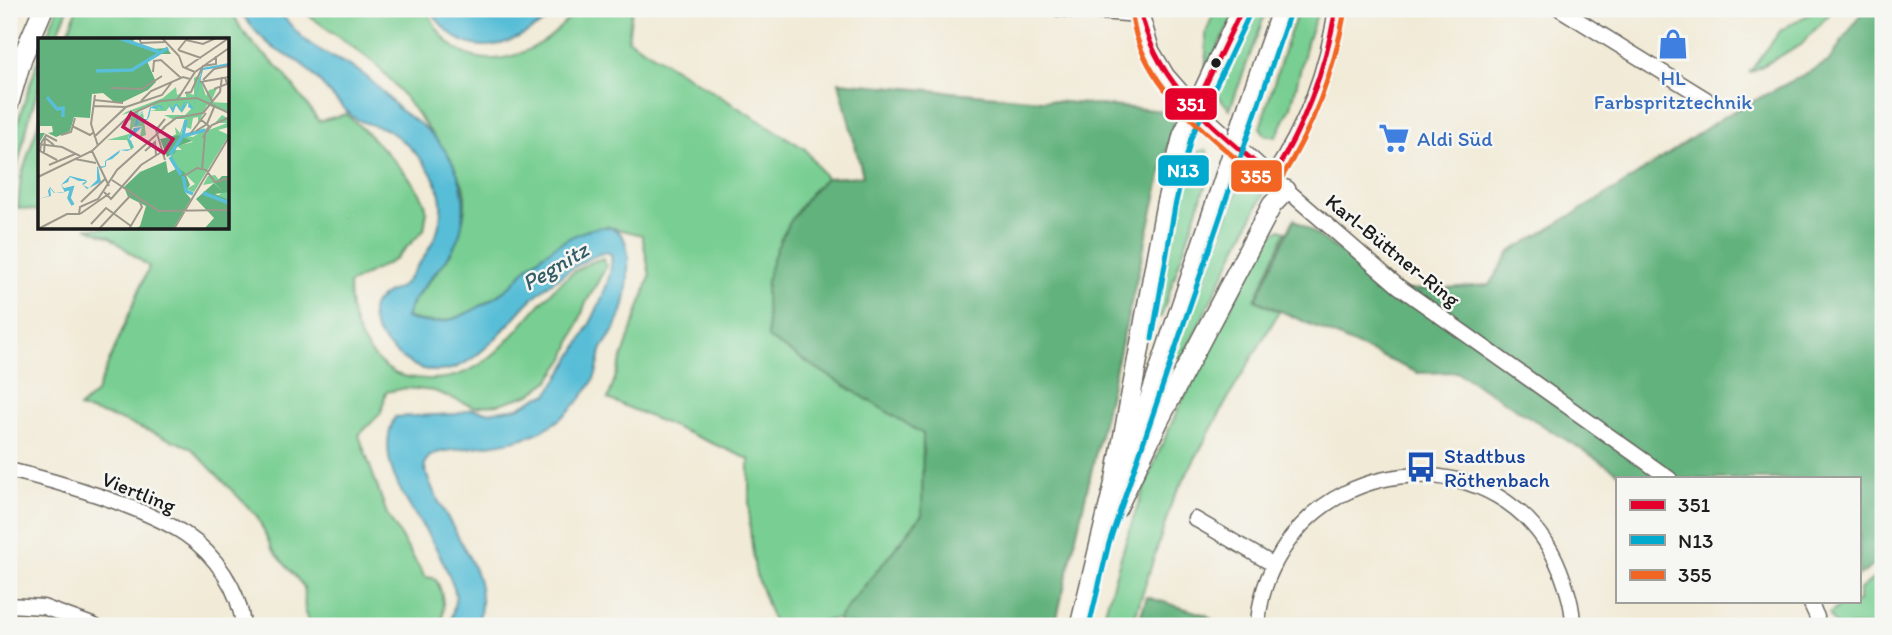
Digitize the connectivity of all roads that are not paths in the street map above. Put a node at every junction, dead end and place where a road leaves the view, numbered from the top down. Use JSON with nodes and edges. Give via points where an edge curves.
{"nodes":[{"id":1,"x":43,"y":9,"type":"edge"},
{"id":2,"x":1059,"y":9,"type":"edge"},
{"id":3,"x":1242,"y":9,"type":"edge"},
{"id":4,"x":1282,"y":9,"type":"edge"},
{"id":5,"x":1336,"y":9,"type":"edge"},
{"id":6,"x":1560,"y":9,"type":"edge"},
{"id":7,"x":1140,"y":12,"type":"edge"},
{"id":8,"x":1706,"y":99,"type":"dead end"},
{"id":9,"x":9,"y":103,"type":"edge"},
{"id":10,"x":1195,"y":107,"type":"junction"},
{"id":11,"x":1279,"y":184,"type":"junction"},
{"id":12,"x":9,"y":470,"type":"edge"},
{"id":13,"x":1667,"y":477,"type":"edge"},
{"id":14,"x":1195,"y":519,"type":"dead end"},
{"id":15,"x":1101,"y":541,"type":"junction"},
{"id":16,"x":1274,"y":565,"type":"junction"},
{"id":17,"x":1811,"y":604,"type":"edge"},
{"id":18,"x":9,"y":605,"type":"edge"},
{"id":19,"x":1817,"y":622,"type":"edge"},
{"id":20,"x":95,"y":626,"type":"edge"},
{"id":21,"x":243,"y":626,"type":"edge"},
{"id":22,"x":1080,"y":626,"type":"edge"},
{"id":23,"x":1258,"y":626,"type":"edge"},
{"id":24,"x":1573,"y":626,"type":"edge"}],
"edges":[{"from":1,"to":9,"type":"main road"},
{"from":2,"to":7,"type":"street"},
{"from":3,"to":10,"type":"main road"},
{"from":4,"to":15,"type":"main road","bridge":true},
{"from":5,"to":11,"type":"street","via":[[1316,92]]},
{"from":6,"to":8,"type":"street"},
{"from":7,"to":10,"type":"street","name":"Karl-Büttner-Ring","via":[[1157,58]]},
{"from":10,"to":11,"type":"street","name":"Karl-Büttner-Ring"},
{"from":10,"to":15,"type":"main road","via":[[1166,204]]},
{"from":11,"to":13,"type":"street","name":"Karl-Büttner-Ring","via":[[1398,286]]},
{"from":11,"to":15,"type":"main road"},
{"from":12,"to":21,"type":"street","name":"Viertling","via":[[148,515],[186,535],[228,579]]},
{"from":14,"to":16,"type":"street"},
{"from":15,"to":22,"type":"main road"},
{"from":16,"to":23,"type":"street"},
{"from":16,"to":24,"type":"street","via":[[1305,521],[1350,489],[1409,476],[1459,480],[1515,508],[1542,538],[1569,593]]},
{"from":17,"to":19,"type":"street"},
{"from":18,"to":20,"type":"street","via":[[43,607]]}]}
